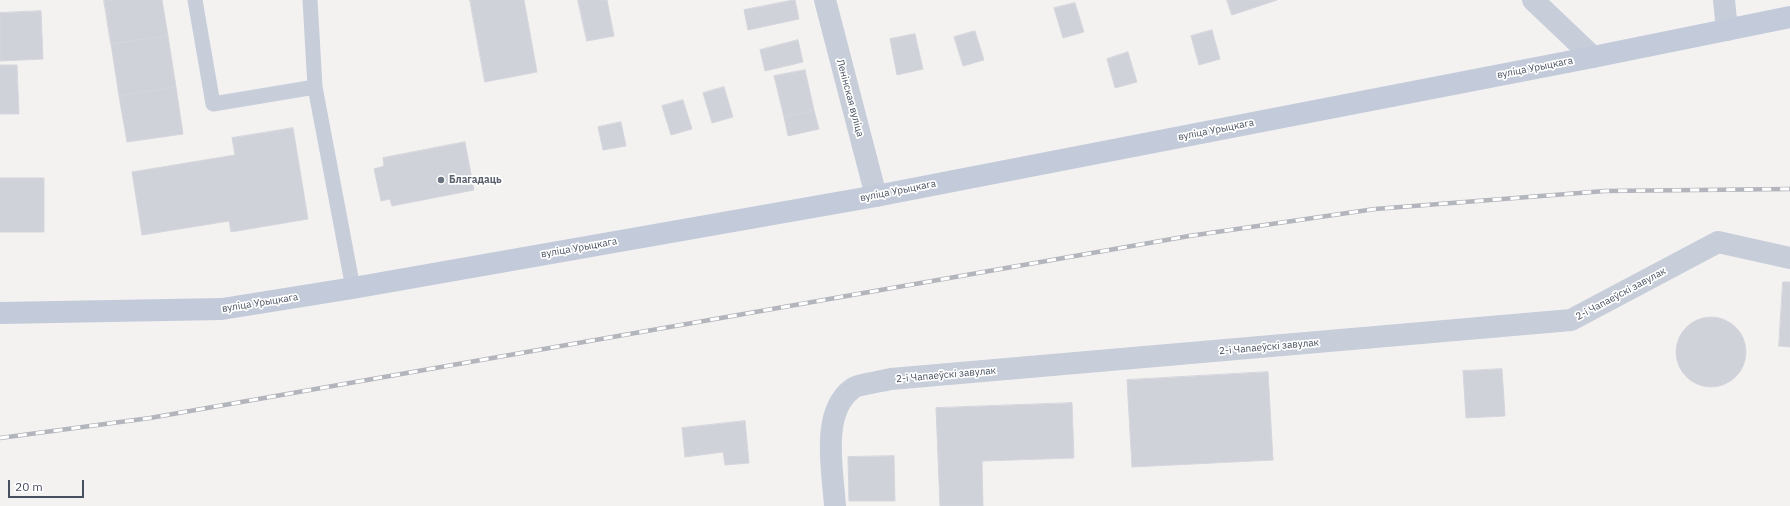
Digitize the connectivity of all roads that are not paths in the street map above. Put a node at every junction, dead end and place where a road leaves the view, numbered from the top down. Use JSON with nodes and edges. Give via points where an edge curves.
{"nodes":[{"id":1,"x":195,"y":0,"type":"edge"},
{"id":2,"x":310,"y":0,"type":"edge"},
{"id":3,"x":825,"y":0,"type":"edge"},
{"id":4,"x":1533,"y":0,"type":"edge"},
{"id":5,"x":1724,"y":0,"type":"edge"},
{"id":6,"x":1790,"y":17,"type":"edge"},
{"id":7,"x":1727,"y":30,"type":"junction"},
{"id":8,"x":1593,"y":57,"type":"junction"},
{"id":9,"x":315,"y":87,"type":"junction"},
{"id":10,"x":876,"y":196,"type":"junction"},
{"id":11,"x":1790,"y":258,"type":"edge"},
{"id":12,"x":352,"y":288,"type":"junction"},
{"id":13,"x":0,"y":313,"type":"edge"},
{"id":14,"x":835,"y":506,"type":"edge"}],
"edges":[{"from":1,"to":9,"type":"lane","via":[[213,104]]},
{"from":2,"to":9,"type":"lane"},
{"from":3,"to":10,"type":"street","name":"Ленінская вуліца"},
{"from":4,"to":8,"type":"street"},
{"from":5,"to":7,"type":"street"},
{"from":6,"to":7,"type":"main road","name":"вуліца Урыцкага"},
{"from":7,"to":8,"type":"main road","name":"вуліца Урыцкага"},
{"from":8,"to":10,"type":"main road","name":"вуліца Урыцкага"},
{"from":9,"to":12,"type":"lane"},
{"from":10,"to":12,"type":"main road","name":"вуліца Урыцкага"},
{"from":11,"to":14,"type":"street","name":"2-і Чапаеўскі завулак","via":[[1718,242],[1571,320],[891,379],[852,388],[837,407],[830,438]]},
{"from":12,"to":13,"type":"main road","name":"вуліца Урыцкага","via":[[222,309]]}]}
